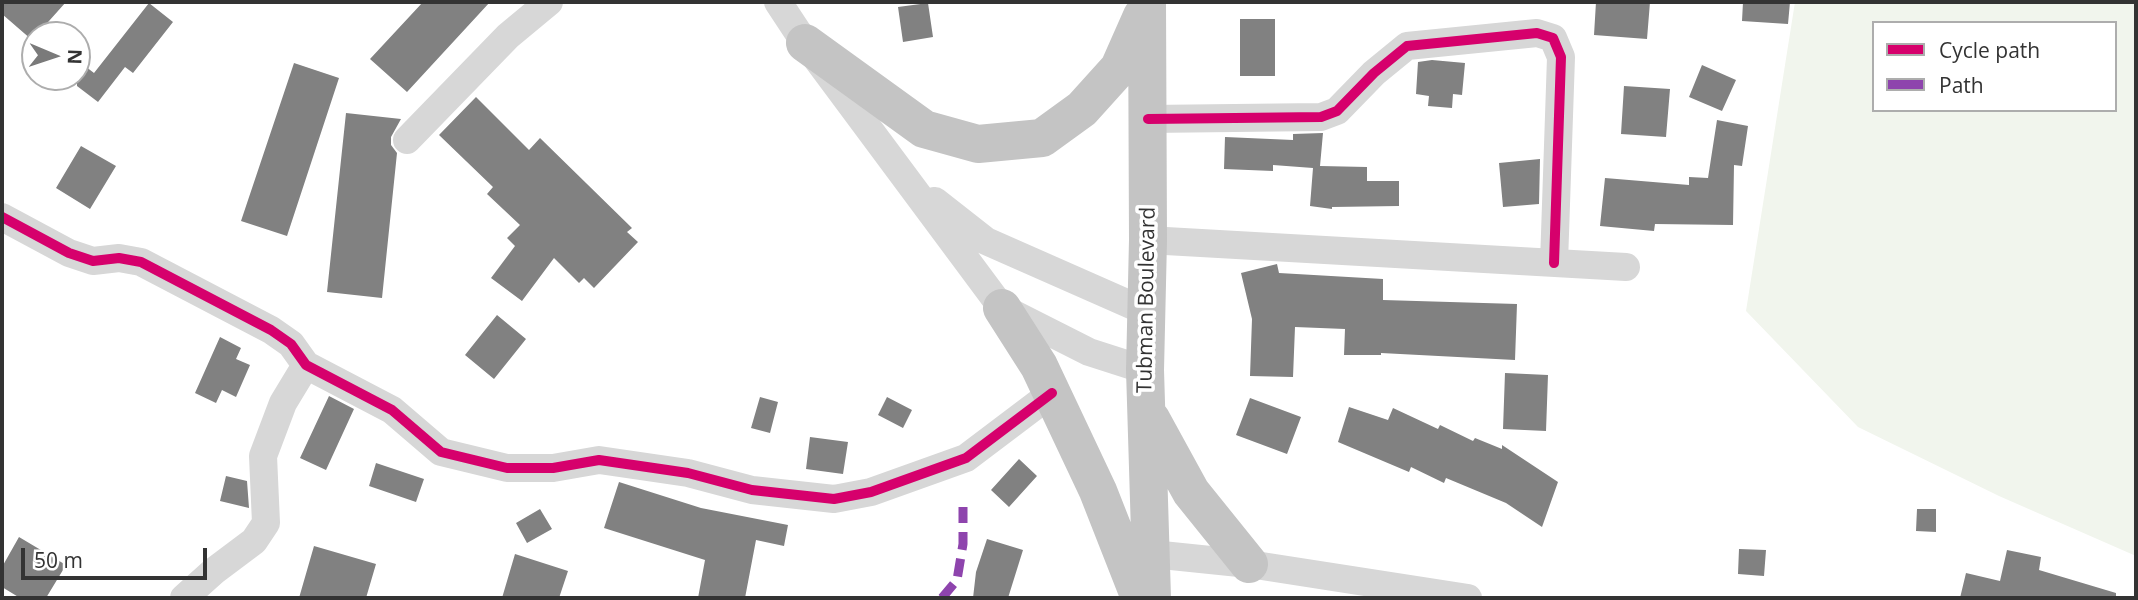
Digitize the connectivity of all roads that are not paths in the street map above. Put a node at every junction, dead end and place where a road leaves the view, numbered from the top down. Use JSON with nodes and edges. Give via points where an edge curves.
{"nodes":[{"id":1,"x":549,"y":2,"type":"edge"},
{"id":2,"x":778,"y":2,"type":"edge"},
{"id":3,"x":1147,"y":3,"type":"edge"},
{"id":4,"x":805,"y":43,"type":"junction"},
{"id":5,"x":1148,"y":119,"type":"junction"},
{"id":6,"x":407,"y":140,"type":"dead end"},
{"id":7,"x":908,"y":180,"type":"junction"},
{"id":8,"x":2,"y":217,"type":"edge"},
{"id":9,"x":1148,"y":240,"type":"junction"},
{"id":10,"x":1555,"y":263,"type":"junction"},
{"id":11,"x":1626,"y":267,"type":"dead end"},
{"id":12,"x":1002,"y":308,"type":"junction"},
{"id":13,"x":1147,"y":312,"type":"junction"},
{"id":14,"x":306,"y":365,"type":"junction"},
{"id":15,"x":1145,"y":370,"type":"junction"},
{"id":16,"x":1052,"y":393,"type":"junction"},
{"id":17,"x":1145,"y":408,"type":"junction"},
{"id":18,"x":1152,"y":554,"type":"junction"},
{"id":19,"x":1250,"y":564,"type":"junction"},
{"id":20,"x":184,"y":598,"type":"edge"},
{"id":21,"x":1140,"y":598,"type":"edge"},
{"id":22,"x":1152,"y":598,"type":"edge"},
{"id":23,"x":1468,"y":598,"type":"edge"}],
"edges":[{"from":1,"to":6,"type":"street","via":[[508,36]]},
{"from":2,"to":4,"type":"street"},
{"from":3,"to":4,"type":"highway","via":[[1119,68],[1082,109],[1042,138],[978,144],[924,129]]},
{"from":3,"to":5,"type":"highway","name":"Tubman Boulevard"},
{"from":4,"to":7,"type":"street"},
{"from":5,"to":9,"type":"highway","name":"Tubman Boulevard"},
{"from":5,"to":10,"type":"street","via":[[1321,117],[1338,111],[1407,46],[1537,33],[1553,38],[1561,57]]},
{"from":7,"to":12,"type":"street"},
{"from":7,"to":13,"type":"street","via":[[986,241]]},
{"from":8,"to":14,"type":"street","via":[[93,261],[119,258],[141,262],[271,330],[291,344]]},
{"from":9,"to":10,"type":"street"},
{"from":9,"to":13,"type":"highway","name":"Tubman Boulevard"},
{"from":10,"to":11,"type":"street"},
{"from":12,"to":15,"type":"street","via":[[1090,352]]},
{"from":12,"to":16,"type":"highway"},
{"from":13,"to":15,"type":"highway","name":"Tubman Boulevard"},
{"from":14,"to":16,"type":"street","via":[[392,410],[441,452],[507,468],[553,468],[599,460],[688,473],[752,490],[834,499],[871,492],[966,457]]},
{"from":14,"to":20,"type":"street","via":[[283,403],[263,456],[265,523],[254,541]]},
{"from":15,"to":17,"type":"highway","name":"Tubman Boulevard"},
{"from":16,"to":21,"type":"highway","via":[[1098,491]]},
{"from":17,"to":18,"type":"highway","name":"Tubman Boulevard"},
{"from":17,"to":19,"type":"highway","via":[[1191,492]]},
{"from":18,"to":19,"type":"street"},
{"from":18,"to":22,"type":"highway","name":"Tubman Boulevard"},
{"from":19,"to":23,"type":"street"}]}
